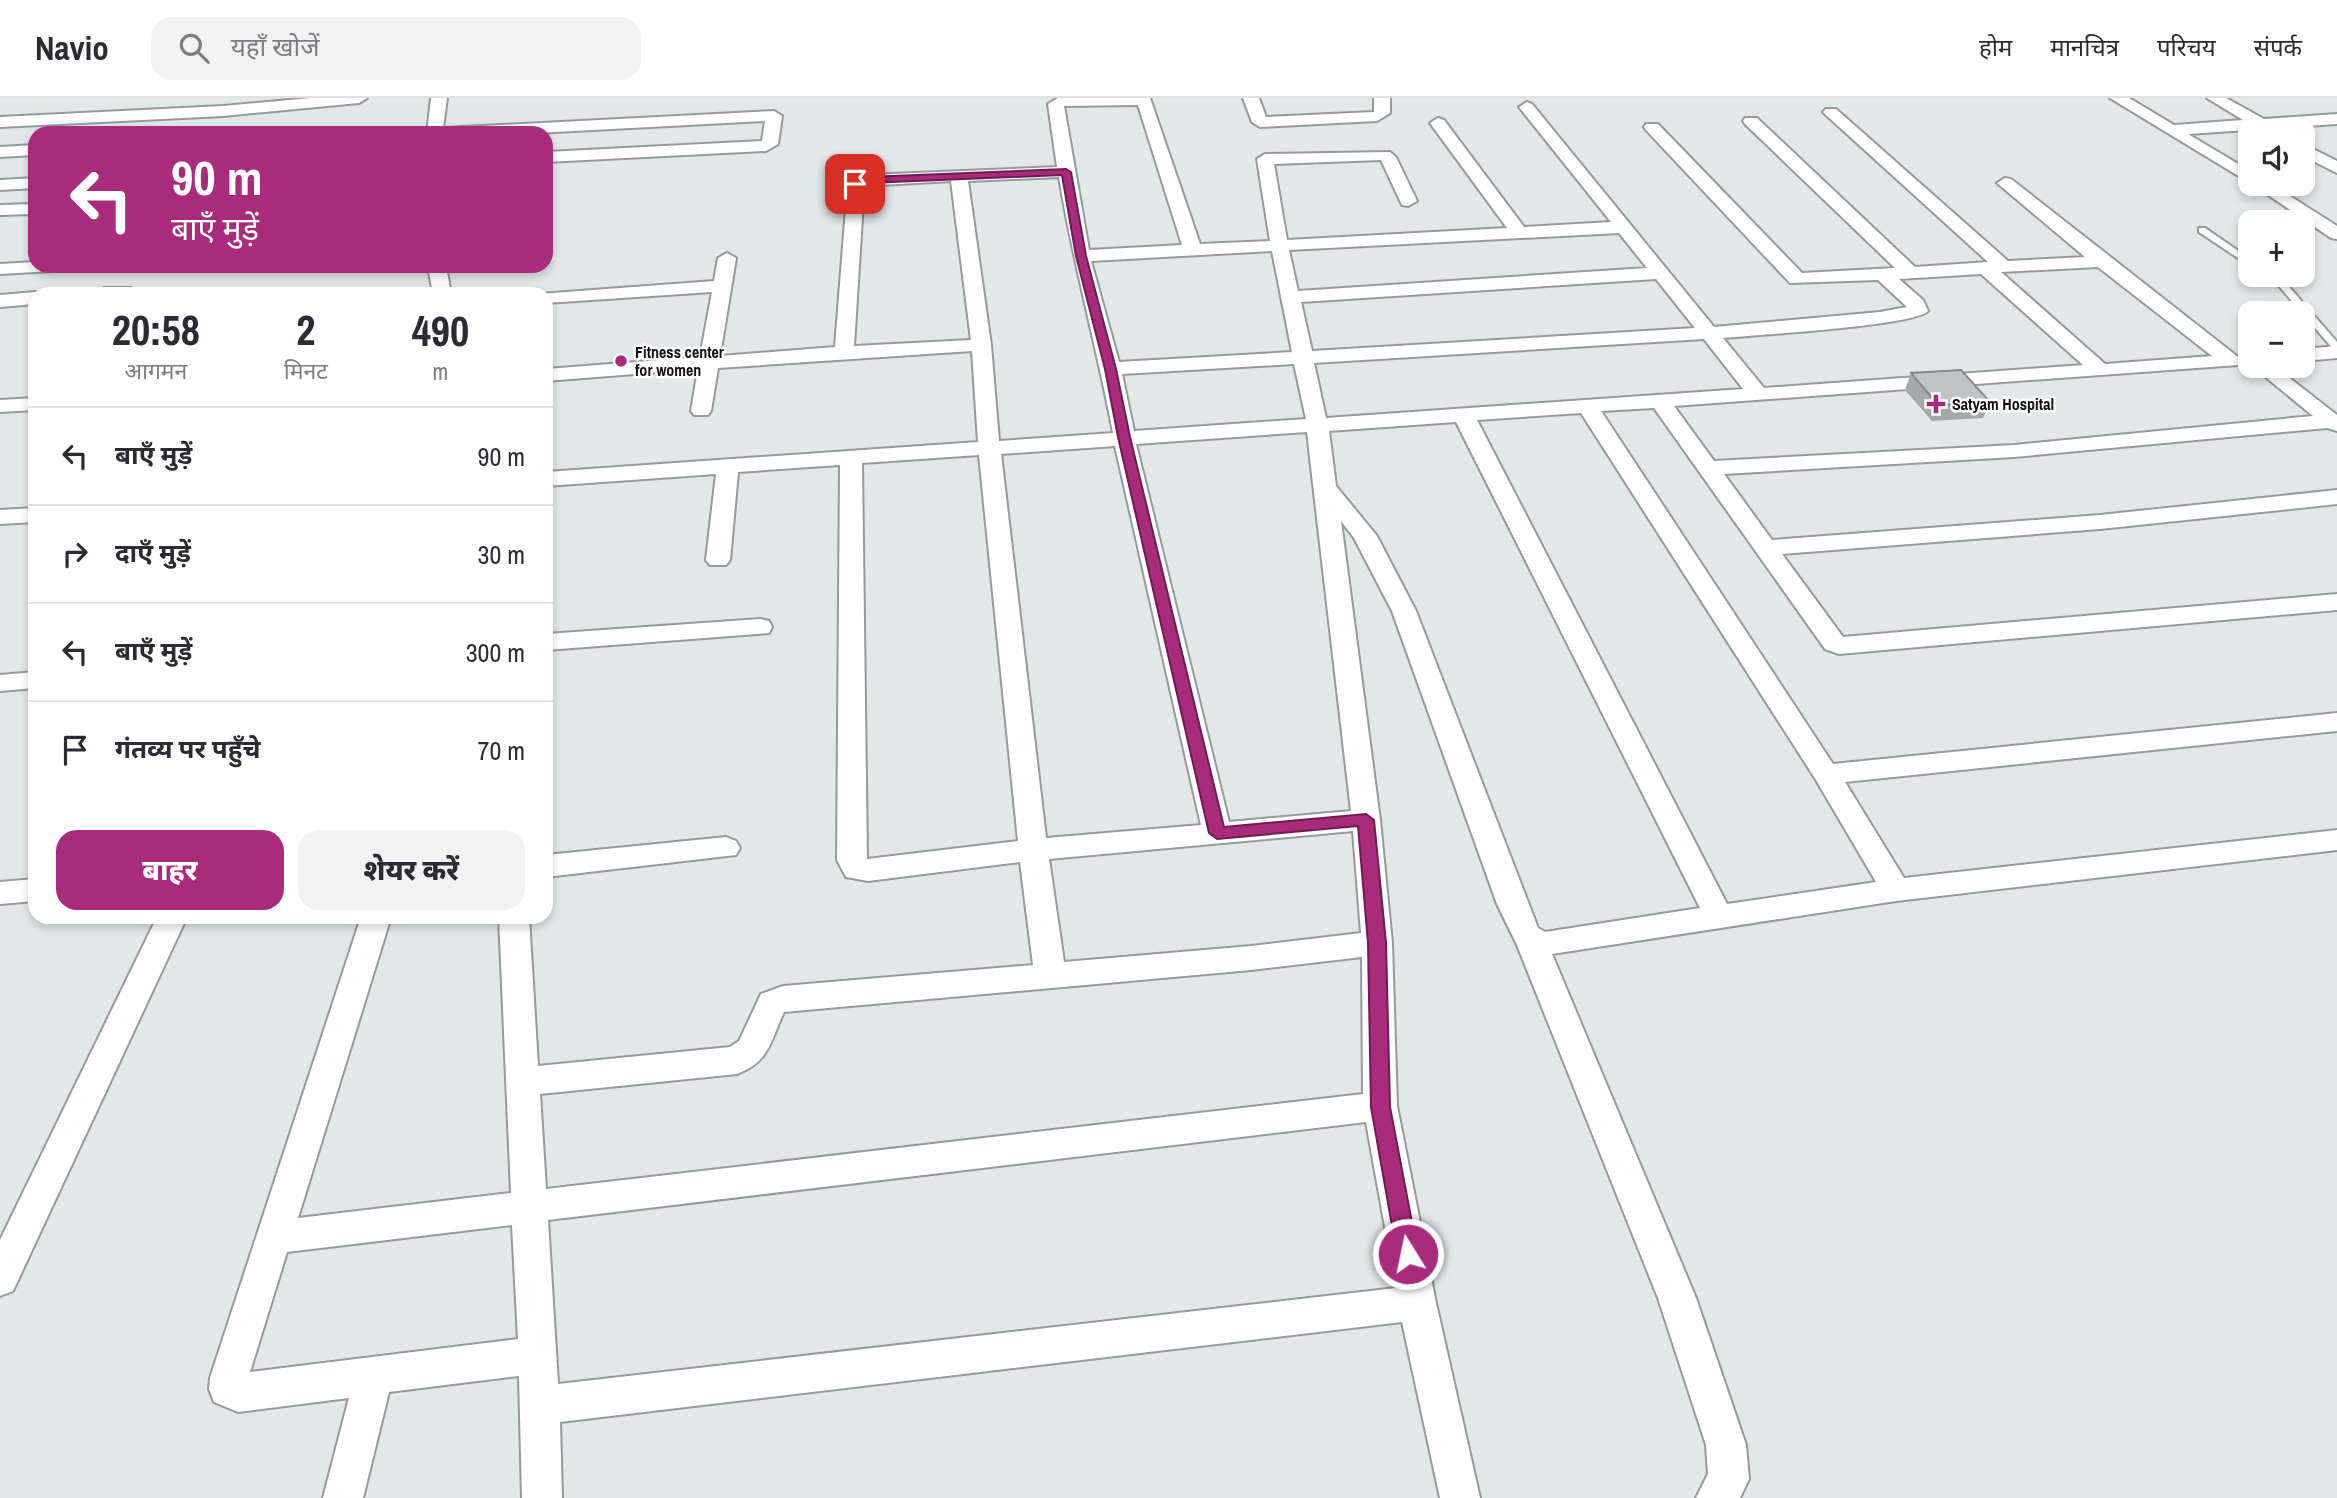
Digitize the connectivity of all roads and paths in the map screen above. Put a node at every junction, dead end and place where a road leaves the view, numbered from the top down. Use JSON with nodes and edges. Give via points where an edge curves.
{"nodes":[{"id":1,"x":185,"y":98,"type":"edge"},
{"id":2,"x":359,"y":98,"type":"edge"},
{"id":3,"x":439,"y":98,"type":"edge"},
{"id":4,"x":1251,"y":98,"type":"edge"},
{"id":5,"x":1382,"y":98,"type":"edge"},
{"id":6,"x":1391,"y":98,"type":"edge"},
{"id":7,"x":2118,"y":98,"type":"edge"},
{"id":8,"x":2215,"y":98,"type":"edge"},
{"id":9,"x":1527,"y":107,"type":"dead end"},
{"id":10,"x":1831,"y":112,"type":"dead end"},
{"id":11,"x":173,"y":113,"type":"junction"},
{"id":12,"x":2251,"y":119,"type":"edge"},
{"id":13,"x":2337,"y":119,"type":"edge"},
{"id":14,"x":1751,"y":121,"type":"dead end"},
{"id":15,"x":0,"y":122,"type":"edge"},
{"id":16,"x":2315,"y":122,"type":"edge"},
{"id":17,"x":1438,"y":123,"type":"dead end"},
{"id":18,"x":436,"y":126,"type":"edge"},
{"id":19,"x":553,"y":127,"type":"edge"},
{"id":20,"x":1652,"y":127,"type":"dead end"},
{"id":21,"x":2238,"y":129,"type":"edge"},
{"id":22,"x":2170,"y":130,"type":"junction"},
{"id":23,"x":28,"y":151,"type":"edge"},
{"id":24,"x":2,"y":154,"type":"edge"},
{"id":25,"x":2315,"y":156,"type":"edge"},
{"id":26,"x":553,"y":158,"type":"edge"},
{"id":27,"x":2337,"y":168,"type":"edge"},
{"id":28,"x":2238,"y":171,"type":"edge"},
{"id":29,"x":1066,"y":172,"type":"junction"},
{"id":30,"x":959,"y":176,"type":"junction"},
{"id":31,"x":28,"y":183,"type":"edge"},
{"id":32,"x":2006,"y":183,"type":"dead end"},
{"id":33,"x":0,"y":185,"type":"edge"},
{"id":34,"x":2278,"y":196,"type":"edge"},
{"id":35,"x":1408,"y":201,"type":"dead end"},
{"id":36,"x":28,"y":209,"type":"edge"},
{"id":37,"x":0,"y":210,"type":"edge"},
{"id":38,"x":1625,"y":227,"type":"junction"},
{"id":39,"x":2202,"y":230,"type":"dead end"},
{"id":40,"x":1518,"y":231,"type":"junction"},
{"id":41,"x":2337,"y":234,"type":"edge"},
{"id":42,"x":1279,"y":244,"type":"junction"},
{"id":43,"x":1192,"y":250,"type":"junction"},
{"id":44,"x":2238,"y":255,"type":"edge"},
{"id":45,"x":1081,"y":256,"type":"junction"},
{"id":46,"x":727,"y":258,"type":"dead end"},
{"id":47,"x":2102,"y":261,"type":"junction"},
{"id":48,"x":28,"y":267,"type":"edge"},
{"id":49,"x":1995,"y":267,"type":"junction"},
{"id":50,"x":0,"y":269,"type":"edge"},
{"id":51,"x":1662,"y":273,"type":"junction"},
{"id":52,"x":1911,"y":273,"type":"junction"},
{"id":53,"x":1884,"y":275,"type":"junction"},
{"id":54,"x":723,"y":286,"type":"junction"},
{"id":55,"x":2284,"y":287,"type":"edge"},
{"id":56,"x":553,"y":297,"type":"edge"},
{"id":57,"x":1290,"y":297,"type":"junction"},
{"id":58,"x":28,"y":299,"type":"edge"},
{"id":59,"x":0,"y":301,"type":"edge"},
{"id":60,"x":1709,"y":333,"type":"junction"},
{"id":61,"x":981,"y":345,"type":"junction"},
{"id":62,"x":2337,"y":350,"type":"edge"},
{"id":63,"x":845,"y":352,"type":"junction"},
{"id":64,"x":2315,"y":353,"type":"edge"},
{"id":65,"x":1303,"y":358,"type":"junction"},
{"id":66,"x":2238,"y":358,"type":"edge"},
{"id":67,"x":2238,"y":360,"type":"edge"},
{"id":68,"x":709,"y":361,"type":"junction"},
{"id":69,"x":1111,"y":369,"type":"junction"},
{"id":70,"x":2100,"y":370,"type":"junction"},
{"id":71,"x":553,"y":374,"type":"edge"},
{"id":72,"x":2277,"y":378,"type":"edge"},
{"id":73,"x":1759,"y":395,"type":"junction"},
{"id":74,"x":1661,"y":401,"type":"junction"},
{"id":75,"x":28,"y":404,"type":"edge"},
{"id":76,"x":0,"y":406,"type":"edge"},
{"id":77,"x":1587,"y":406,"type":"junction"},
{"id":78,"x":701,"y":411,"type":"dead end"},
{"id":79,"x":1463,"y":414,"type":"junction"},
{"id":80,"x":1317,"y":423,"type":"junction"},
{"id":81,"x":2335,"y":423,"type":"edge"},
{"id":82,"x":1124,"y":437,"type":"junction"},
{"id":83,"x":989,"y":447,"type":"junction"},
{"id":84,"x":851,"y":457,"type":"junction"},
{"id":85,"x":728,"y":466,"type":"junction"},
{"id":86,"x":1709,"y":468,"type":"junction"},
{"id":87,"x":553,"y":478,"type":"edge"},
{"id":88,"x":1325,"y":487,"type":"junction"},
{"id":89,"x":2337,"y":497,"type":"edge"},
{"id":90,"x":28,"y":515,"type":"edge"},
{"id":91,"x":0,"y":517,"type":"edge"},
{"id":92,"x":1766,"y":548,"type":"junction"},
{"id":93,"x":718,"y":560,"type":"dead end"},
{"id":94,"x":2337,"y":602,"type":"edge"},
{"id":95,"x":760,"y":627,"type":"dead end"},
{"id":96,"x":553,"y":642,"type":"edge"},
{"id":97,"x":28,"y":681,"type":"edge"},
{"id":98,"x":0,"y":683,"type":"edge"},
{"id":99,"x":2337,"y":722,"type":"edge"},
{"id":100,"x":1826,"y":774,"type":"junction"},
{"id":101,"x":1366,"y":820,"type":"junction"},
{"id":102,"x":1217,"y":833,"type":"junction"},
{"id":103,"x":2337,"y":840,"type":"edge"},
{"id":104,"x":726,"y":848,"type":"dead end"},
{"id":105,"x":1033,"y":850,"type":"junction"},
{"id":106,"x":553,"y":865,"type":"edge"},
{"id":107,"x":1896,"y":890,"type":"junction"},
{"id":108,"x":28,"y":891,"type":"edge"},
{"id":109,"x":0,"y":893,"type":"edge"},
{"id":110,"x":1719,"y":917,"type":"junction"},
{"id":111,"x":169,"y":924,"type":"edge"},
{"id":112,"x":374,"y":924,"type":"edge"},
{"id":113,"x":514,"y":924,"type":"edge"},
{"id":114,"x":1531,"y":941,"type":"junction"},
{"id":115,"x":1377,"y":943,"type":"junction"},
{"id":116,"x":1050,"y":975,"type":"junction"},
{"id":117,"x":522,"y":1082,"type":"junction"},
{"id":118,"x":1380,"y":1107,"type":"junction"},
{"id":119,"x":527,"y":1207,"type":"junction"},
{"id":120,"x":274,"y":1237,"type":"junction"},
{"id":121,"x":0,"y":1279,"type":"edge"},
{"id":122,"x":1417,"y":1303,"type":"junction"},
{"id":123,"x":535,"y":1355,"type":"junction"},
{"id":124,"x":374,"y":1374,"type":"junction"},
{"id":125,"x":540,"y":1405,"type":"junction"},
{"id":126,"x":343,"y":1498,"type":"edge"},
{"id":127,"x":542,"y":1498,"type":"edge"},
{"id":128,"x":1460,"y":1498,"type":"edge"},
{"id":129,"x":1716,"y":1498,"type":"edge"}],
"edges":[{"from":1,"to":11,"type":"street"},
{"from":2,"to":11,"type":"street"},
{"from":3,"to":18,"type":"street"},
{"from":4,"to":5,"type":"street","via":[[1260,122],[1377,116],[1382,113]]},
{"from":5,"to":6,"type":"street"},
{"from":7,"to":22,"type":"street"},
{"from":8,"to":12,"type":"street"},
{"from":9,"to":38,"type":"street"},
{"from":10,"to":49,"type":"street"},
{"from":11,"to":15,"type":"street"},
{"from":13,"to":16,"type":"street"},
{"from":14,"to":52,"type":"street"},
{"from":17,"to":40,"type":"street"},
{"from":19,"to":26,"type":"street","via":[[774,116],[766,146]]},
{"from":20,"to":53,"type":"street","via":[[1792,277]]},
{"from":21,"to":22,"type":"street"},
{"from":22,"to":28,"type":"street"},
{"from":23,"to":24,"type":"street"},
{"from":25,"to":27,"type":"street"},
{"from":29,"to":30,"type":"street"},
{"from":29,"to":43,"type":"street","via":[[1056,104],[1144,100]]},
{"from":29,"to":45,"type":"street"},
{"from":30,"to":61,"type":"street"},
{"from":30,"to":63,"type":"street","via":[[856,183]]},
{"from":31,"to":33,"type":"street"},
{"from":32,"to":47,"type":"street"},
{"from":34,"to":41,"type":"street"},
{"from":35,"to":42,"type":"street","via":[[1384,155],[1265,159]]},
{"from":36,"to":37,"type":"street"},
{"from":38,"to":40,"type":"street"},
{"from":38,"to":51,"type":"street"},
{"from":39,"to":44,"type":"lane"},
{"from":40,"to":42,"type":"street"},
{"from":42,"to":43,"type":"street"},
{"from":42,"to":57,"type":"street"},
{"from":43,"to":45,"type":"street"},
{"from":45,"to":69,"type":"street"},
{"from":46,"to":54,"type":"street"},
{"from":47,"to":49,"type":"street"},
{"from":47,"to":66,"type":"street"},
{"from":48,"to":50,"type":"street"},
{"from":49,"to":52,"type":"street"},
{"from":49,"to":70,"type":"street"},
{"from":51,"to":57,"type":"street"},
{"from":51,"to":60,"type":"street"},
{"from":52,"to":53,"type":"street"},
{"from":53,"to":60,"type":"street","via":[[1918,311]]},
{"from":54,"to":56,"type":"street"},
{"from":54,"to":68,"type":"street"},
{"from":55,"to":62,"type":"lane"},
{"from":57,"to":65,"type":"street"},
{"from":58,"to":59,"type":"street"},
{"from":60,"to":65,"type":"street"},
{"from":60,"to":73,"type":"street"},
{"from":61,"to":63,"type":"street"},
{"from":61,"to":83,"type":"street"},
{"from":62,"to":64,"type":"street"},
{"from":63,"to":68,"type":"street"},
{"from":65,"to":69,"type":"street"},
{"from":65,"to":80,"type":"street"},
{"from":67,"to":70,"type":"street"},
{"from":68,"to":71,"type":"street"},
{"from":68,"to":78,"type":"street"},
{"from":69,"to":82,"type":"street"},
{"from":70,"to":73,"type":"street"},
{"from":72,"to":81,"type":"street"},
{"from":73,"to":74,"type":"street"},
{"from":74,"to":77,"type":"street"},
{"from":74,"to":86,"type":"street"},
{"from":75,"to":76,"type":"street"},
{"from":77,"to":79,"type":"street"},
{"from":77,"to":100,"type":"street"},
{"from":79,"to":80,"type":"street"},
{"from":79,"to":110,"type":"street"},
{"from":80,"to":82,"type":"street"},
{"from":80,"to":88,"type":"street"},
{"from":81,"to":86,"type":"street","via":[[2014,451]]},
{"from":82,"to":83,"type":"street"},
{"from":82,"to":102,"type":"street"},
{"from":83,"to":84,"type":"street"},
{"from":83,"to":105,"type":"street"},
{"from":84,"to":85,"type":"street"},
{"from":84,"to":105,"type":"street","via":[[853,865],[868,870]]},
{"from":85,"to":87,"type":"street"},
{"from":85,"to":93,"type":"street"},
{"from":86,"to":92,"type":"street"},
{"from":88,"to":101,"type":"street"},
{"from":88,"to":114,"type":"street","via":[[1365,536],[1404,611],[1512,904]]},
{"from":89,"to":92,"type":"street","via":[[2100,522]]},
{"from":90,"to":91,"type":"street"},
{"from":92,"to":94,"type":"street","via":[[1834,643],[1844,647]]},
{"from":95,"to":96,"type":"street"},
{"from":97,"to":98,"type":"street"},
{"from":99,"to":100,"type":"street"},
{"from":100,"to":107,"type":"street"},
{"from":101,"to":102,"type":"street"},
{"from":101,"to":115,"type":"street"},
{"from":102,"to":105,"type":"street"},
{"from":103,"to":107,"type":"street"},
{"from":104,"to":106,"type":"street"},
{"from":105,"to":116,"type":"street"},
{"from":107,"to":110,"type":"street"},
{"from":108,"to":109,"type":"street"},
{"from":110,"to":114,"type":"street","via":[[1541,944]]},
{"from":111,"to":121,"type":"street"},
{"from":112,"to":120,"type":"street"},
{"from":113,"to":117,"type":"street"},
{"from":114,"to":129,"type":"street","via":[[1677,1298],[1718,1420],[1729,1479]]},
{"from":115,"to":116,"type":"street"},
{"from":115,"to":118,"type":"street"},
{"from":116,"to":117,"type":"street","via":[[776,1000],[751,1049],[737,1060]]},
{"from":117,"to":119,"type":"street"},
{"from":118,"to":119,"type":"street"},
{"from":118,"to":122,"type":"street"},
{"from":119,"to":120,"type":"street"},
{"from":119,"to":123,"type":"street"},
{"from":120,"to":124,"type":"street","via":[[228,1389],[238,1392]]},
{"from":122,"to":125,"type":"street"},
{"from":122,"to":128,"type":"street"},
{"from":123,"to":124,"type":"street"},
{"from":123,"to":125,"type":"street"},
{"from":124,"to":126,"type":"street"},
{"from":125,"to":127,"type":"street"}]}
